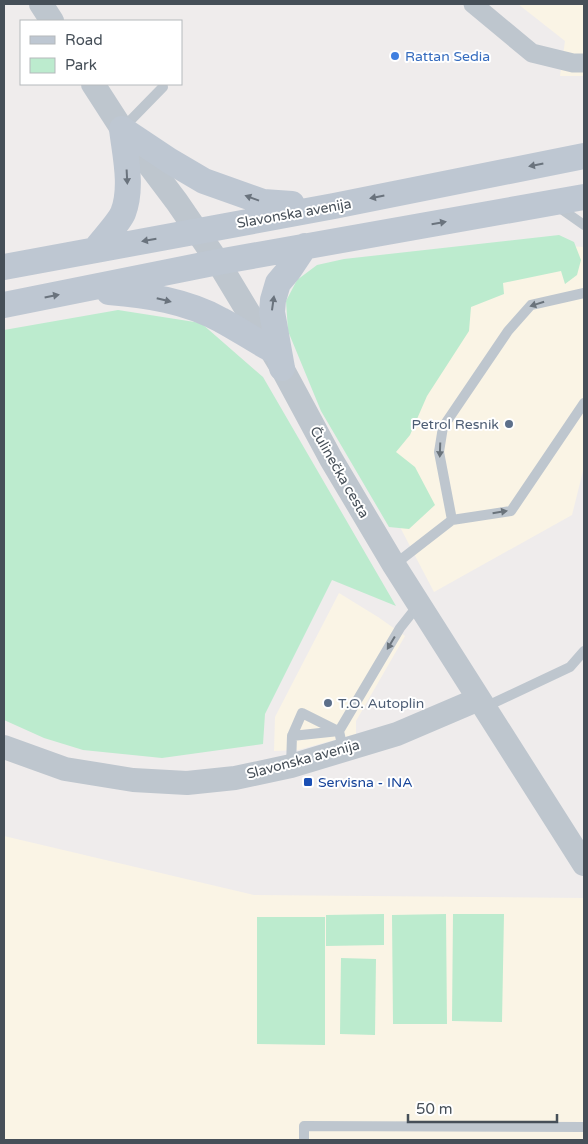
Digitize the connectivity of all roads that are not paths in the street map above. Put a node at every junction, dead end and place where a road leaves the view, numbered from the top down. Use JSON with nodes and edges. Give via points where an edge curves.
{"nodes":[{"id":1,"x":41,"y":4,"type":"edge"},
{"id":2,"x":473,"y":4,"type":"edge"},
{"id":3,"x":51,"y":20,"type":"edge"},
{"id":4,"x":584,"y":63,"type":"edge"},
{"id":5,"x":94,"y":85,"type":"edge"},
{"id":6,"x":163,"y":87,"type":"dead end"},
{"id":7,"x":122,"y":128,"type":"junction"},
{"id":8,"x":584,"y":156,"type":"edge"},
{"id":9,"x":584,"y":197,"type":"edge"},
{"id":10,"x":552,"y":203,"type":"junction"},
{"id":11,"x":334,"y":206,"type":"junction"},
{"id":12,"x":584,"y":225,"type":"edge"},
{"id":13,"x":197,"y":231,"type":"junction"},
{"id":14,"x":305,"y":246,"type":"junction"},
{"id":15,"x":94,"y":250,"type":"junction"},
{"id":16,"x":218,"y":262,"type":"junction"},
{"id":17,"x":4,"y":267,"type":"edge"},
{"id":18,"x":81,"y":290,"type":"junction"},
{"id":19,"x":584,"y":293,"type":"edge"},
{"id":20,"x":4,"y":305,"type":"edge"},
{"id":21,"x":276,"y":359,"type":"junction"},
{"id":22,"x":584,"y":403,"type":"edge"},
{"id":23,"x":452,"y":520,"type":"junction"},
{"id":24,"x":394,"y":565,"type":"junction"},
{"id":25,"x":420,"y":603,"type":"junction"},
{"id":26,"x":584,"y":651,"type":"edge"},
{"id":27,"x":482,"y":703,"type":"junction"},
{"id":28,"x":292,"y":736,"type":"junction"},
{"id":29,"x":341,"y":740,"type":"junction"},
{"id":30,"x":4,"y":747,"type":"edge"},
{"id":31,"x":291,"y":766,"type":"junction"},
{"id":32,"x":584,"y":864,"type":"edge"},
{"id":33,"x":584,"y":1127,"type":"edge"},
{"id":34,"x":304,"y":1140,"type":"edge"}],
"edges":[{"from":1,"to":3,"type":"street"},
{"from":2,"to":4,"type":"street","via":[[532,53]]},
{"from":5,"to":7,"type":"street","name":"Čulinečka cesta"},
{"from":6,"to":7,"type":"lane"},
{"from":11,"to":7,"type":"main road","one_way":true,"via":[[263,202],[204,181]]},
{"from":7,"to":13,"type":"street","name":"Čulinečka cesta"},
{"from":7,"to":15,"type":"main road","one_way":true,"via":[[127,197],[122,214]]},
{"from":8,"to":11,"type":"main road","name":"Slavonska avenija","one_way":true},
{"from":9,"to":10,"type":"main road"},
{"from":10,"to":12,"type":"lane"},
{"from":14,"to":10,"type":"main road","one_way":true},
{"from":11,"to":13,"type":"main road","name":"Slavonska avenija"},
{"from":13,"to":15,"type":"main road","name":"Slavonska avenija","one_way":true},
{"from":13,"to":16,"type":"street","name":"Čulinečka cesta"},
{"from":14,"to":16,"type":"main road"},
{"from":21,"to":14,"type":"main road","one_way":true,"via":[[273,300],[278,282]]},
{"from":15,"to":17,"type":"main road","name":"Slavonska avenija"},
{"from":16,"to":18,"type":"main road"},
{"from":16,"to":21,"type":"street","name":"Čulinečka cesta"},
{"from":20,"to":18,"type":"main road","one_way":true},
{"from":18,"to":21,"type":"main road","one_way":true,"via":[[141,295],[180,304],[220,319]]},
{"from":19,"to":23,"type":"lane","one_way":true,"via":[[531,305],[508,331],[443,427],[439,452]]},
{"from":21,"to":24,"type":"street","name":"Čulinečka cesta"},
{"from":23,"to":22,"type":"lane","one_way":true,"via":[[511,511]]},
{"from":23,"to":24,"type":"lane"},
{"from":24,"to":25,"type":"street","name":"Čulinečka cesta"},
{"from":25,"to":27,"type":"street","name":"Čulinečka cesta"},
{"from":25,"to":29,"type":"lane","one_way":true,"via":[[400,628]]},
{"from":26,"to":27,"type":"lane","via":[[570,667]]},
{"from":27,"to":29,"type":"street","name":"Slavonska avenija","via":[[397,734]]},
{"from":27,"to":32,"type":"street","name":"Čulinečka cesta"},
{"from":28,"to":29,"type":"lane"},
{"from":28,"to":29,"type":"lane","via":[[302,713]]},
{"from":28,"to":31,"type":"lane"},
{"from":29,"to":31,"type":"street","name":"Slavonska avenija"},
{"from":30,"to":31,"type":"street","name":"Slavonska avenija","via":[[65,769],[133,780],[187,782],[235,778]]},
{"from":33,"to":34,"type":"lane","via":[[304,1126]]}]}
